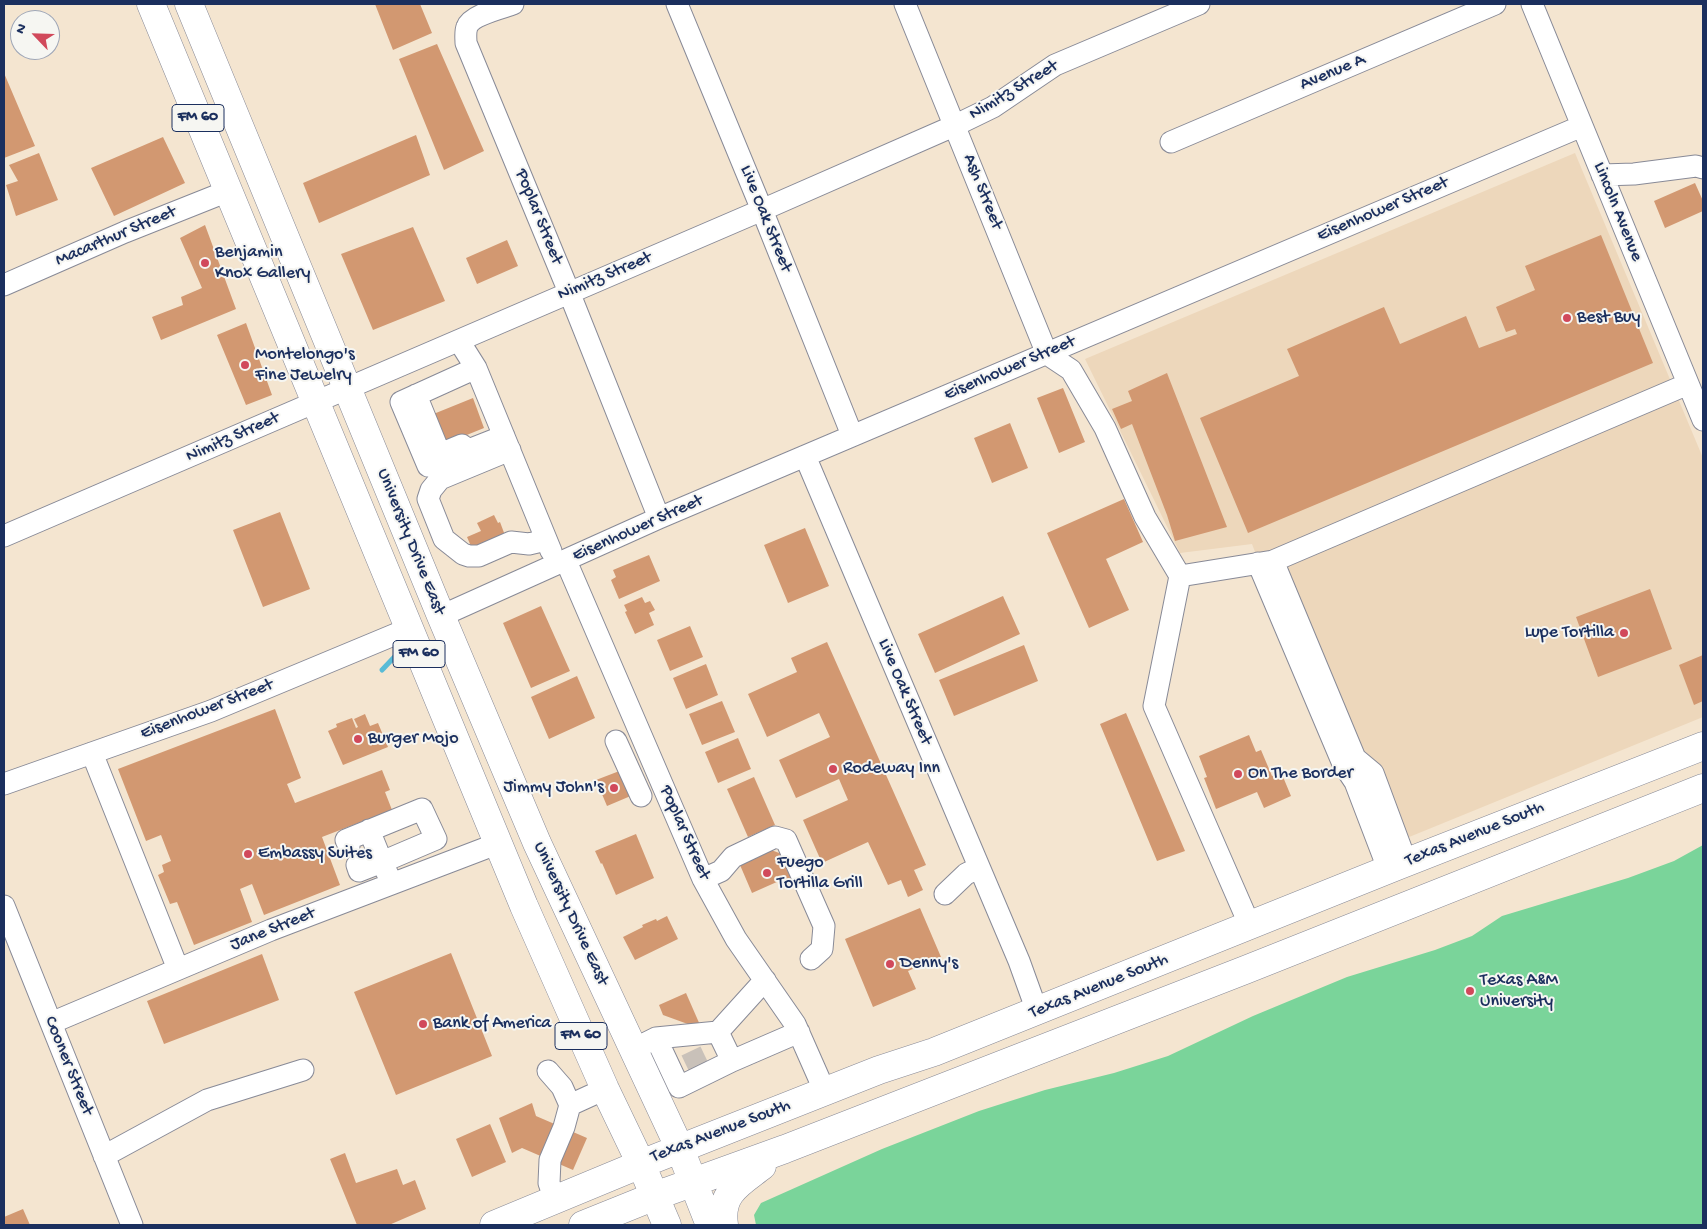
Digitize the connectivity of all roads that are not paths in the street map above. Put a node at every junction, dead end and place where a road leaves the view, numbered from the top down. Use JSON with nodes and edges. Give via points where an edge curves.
{"nodes":[{"id":1,"x":151,"y":4,"type":"edge"},
{"id":2,"x":168,"y":4,"type":"edge"},
{"id":3,"x":513,"y":4,"type":"edge"},
{"id":4,"x":677,"y":4,"type":"edge"},
{"id":5,"x":905,"y":4,"type":"edge"},
{"id":6,"x":1199,"y":4,"type":"edge"},
{"id":7,"x":1496,"y":4,"type":"edge"},
{"id":8,"x":1532,"y":4,"type":"edge"},
{"id":9,"x":194,"y":16,"type":"edge"},
{"id":10,"x":189,"y":97,"type":"junction"},
{"id":11,"x":956,"y":125,"type":"junction"},
{"id":12,"x":1582,"y":126,"type":"junction"},
{"id":13,"x":1170,"y":142,"type":"dead end"},
{"id":14,"x":248,"y":148,"type":"junction"},
{"id":15,"x":1703,"y":168,"type":"edge"},
{"id":16,"x":1602,"y":175,"type":"junction"},
{"id":17,"x":228,"y":191,"type":"junction"},
{"id":18,"x":762,"y":210,"type":"junction"},
{"id":19,"x":4,"y":285,"type":"edge"},
{"id":20,"x":569,"y":292,"type":"junction"},
{"id":21,"x":459,"y":341,"type":"junction"},
{"id":22,"x":1047,"y":354,"type":"junction"},
{"id":23,"x":476,"y":368,"type":"junction"},
{"id":24,"x":1694,"y":385,"type":"edge"},
{"id":25,"x":348,"y":388,"type":"junction"},
{"id":26,"x":416,"y":395,"type":"junction"},
{"id":27,"x":316,"y":402,"type":"junction"},
{"id":28,"x":1703,"y":420,"type":"edge"},
{"id":29,"x":852,"y":435,"type":"junction"},
{"id":30,"x":507,"y":444,"type":"junction"},
{"id":31,"x":804,"y":456,"type":"junction"},
{"id":32,"x":660,"y":518,"type":"junction"},
{"id":33,"x":4,"y":536,"type":"edge"},
{"id":34,"x":546,"y":540,"type":"junction"},
{"id":35,"x":1265,"y":562,"type":"junction"},
{"id":36,"x":562,"y":563,"type":"junction"},
{"id":37,"x":1180,"y":576,"type":"junction"},
{"id":38,"x":441,"y":616,"type":"junction"},
{"id":39,"x":408,"y":629,"type":"junction"},
{"id":40,"x":616,"y":741,"type":"dead end"},
{"id":41,"x":1703,"y":746,"type":"edge"},
{"id":42,"x":92,"y":753,"type":"junction"},
{"id":43,"x":4,"y":784,"type":"edge"},
{"id":44,"x":1703,"y":788,"type":"edge"},
{"id":45,"x":641,"y":796,"type":"dead end"},
{"id":46,"x":369,"y":830,"type":"junction"},
{"id":47,"x":499,"y":843,"type":"junction"},
{"id":48,"x":349,"y":846,"type":"dead end"},
{"id":49,"x":382,"y":862,"type":"junction"},
{"id":50,"x":357,"y":865,"type":"dead end"},
{"id":51,"x":1397,"y":866,"type":"junction"},
{"id":52,"x":978,"y":868,"type":"junction"},
{"id":53,"x":703,"y":879,"type":"junction"},
{"id":54,"x":392,"y":884,"type":"junction"},
{"id":55,"x":945,"y":894,"type":"dead end"},
{"id":56,"x":1412,"y":903,"type":"junction"},
{"id":57,"x":4,"y":906,"type":"edge"},
{"id":58,"x":1250,"y":926,"type":"junction"},
{"id":59,"x":811,"y":959,"type":"dead end"},
{"id":60,"x":178,"y":969,"type":"junction"},
{"id":61,"x":765,"y":980,"type":"junction"},
{"id":62,"x":1037,"y":1011,"type":"junction"},
{"id":63,"x":51,"y":1023,"type":"junction"},
{"id":64,"x":718,"y":1032,"type":"junction"},
{"id":65,"x":799,"y":1032,"type":"junction"},
{"id":66,"x":669,"y":1044,"type":"junction"},
{"id":67,"x":732,"y":1061,"type":"junction"},
{"id":68,"x":304,"y":1070,"type":"dead end"},
{"id":69,"x":548,"y":1071,"type":"dead end"},
{"id":70,"x":605,"y":1089,"type":"junction"},
{"id":71,"x":825,"y":1092,"type":"junction"},
{"id":72,"x":570,"y":1105,"type":"junction"},
{"id":73,"x":680,"y":1148,"type":"junction"},
{"id":74,"x":785,"y":1149,"type":"junction"},
{"id":75,"x":104,"y":1156,"type":"junction"},
{"id":76,"x":641,"y":1164,"type":"junction"},
{"id":77,"x":694,"y":1184,"type":"junction"},
{"id":78,"x":655,"y":1196,"type":"junction"},
{"id":79,"x":555,"y":1200,"type":"junction"},
{"id":80,"x":132,"y":1225,"type":"edge"},
{"id":81,"x":494,"y":1225,"type":"edge"},
{"id":82,"x":583,"y":1225,"type":"edge"},
{"id":83,"x":667,"y":1225,"type":"edge"},
{"id":84,"x":710,"y":1225,"type":"edge"},
{"id":85,"x":724,"y":1225,"type":"edge"}],
"edges":[{"from":1,"to":10,"type":"main road","name":"University Drive East","number":"FM 60"},
{"from":2,"to":9,"type":"main road","via":[[177,25],[184,30]]},
{"from":3,"to":20,"type":"street","name":"Poplar Street","via":[[472,21],[467,27],[466,43]]},
{"from":4,"to":18,"type":"street","name":"Live Oak Street"},
{"from":5,"to":11,"type":"street","name":"Ash Street"},
{"from":6,"to":11,"type":"street","name":"Nimitz Street","via":[[1055,65],[993,107]]},
{"from":7,"to":13,"type":"street","name":"Avenue A"},
{"from":8,"to":12,"type":"street","name":"Lincoln Avenue"},
{"from":9,"to":14,"type":"main road","name":"University Drive East","number":"FM 60"},
{"from":10,"to":14,"type":"main road","via":[[196,95],[207,102],[222,137]]},
{"from":10,"to":17,"type":"main road","name":"University Drive East","number":"FM 60"},
{"from":11,"to":18,"type":"street","name":"Nimitz Street"},
{"from":11,"to":22,"type":"street","name":"Ash Street"},
{"from":12,"to":16,"type":"street","name":"Lincoln Avenue"},
{"from":12,"to":22,"type":"street","name":"Eisenhower Street"},
{"from":14,"to":25,"type":"main road","name":"University Drive East","number":"FM 60"},
{"from":15,"to":16,"type":"street"},
{"from":16,"to":24,"type":"street","name":"Lincoln Avenue"},
{"from":17,"to":19,"type":"street","name":"Macarthur Street"},
{"from":17,"to":27,"type":"main road","name":"University Drive East","number":"FM 60"},
{"from":18,"to":20,"type":"street","name":"Nimitz Street"},
{"from":18,"to":29,"type":"street","name":"Live Oak Street"},
{"from":20,"to":21,"type":"street","name":"Nimitz Street"},
{"from":20,"to":32,"type":"street","name":"Poplar Street"},
{"from":21,"to":23,"type":"street","name":"Poplar Street"},
{"from":21,"to":25,"type":"street","name":"Nimitz Street"},
{"from":22,"to":29,"type":"street","name":"Eisenhower Street"},
{"from":22,"to":37,"type":"street","via":[[1071,370],[1105,428],[1145,518]]},
{"from":23,"to":26,"type":"street"},
{"from":23,"to":30,"type":"street","name":"Poplar Street"},
{"from":24,"to":28,"type":"street","name":"Lincoln Avenue"},
{"from":24,"to":35,"type":"street"},
{"from":25,"to":27,"type":"street","name":"Nimitz Street"},
{"from":25,"to":38,"type":"main road","name":"University Drive East","number":"FM 60"},
{"from":26,"to":30,"type":"street","via":[[438,449],[445,452]]},
{"from":26,"to":30,"type":"street","via":[[401,402],[428,466]]},
{"from":27,"to":33,"type":"street","name":"Nimitz Street"},
{"from":27,"to":39,"type":"main road","name":"University Drive East","number":"FM 60"},
{"from":29,"to":31,"type":"street","name":"Eisenhower Street"},
{"from":30,"to":34,"type":"street","name":"Poplar Street"},
{"from":30,"to":34,"type":"street","via":[[445,493],[444,501],[463,554],[479,556],[511,542],[528,544]]},
{"from":31,"to":32,"type":"street","name":"Eisenhower Street"},
{"from":31,"to":52,"type":"street","name":"Live Oak Street"},
{"from":32,"to":36,"type":"street","name":"Eisenhower Street"},
{"from":34,"to":36,"type":"street","name":"Poplar Street"},
{"from":35,"to":37,"type":"street"},
{"from":35,"to":51,"type":"street","via":[[1355,758],[1373,773],[1402,851]]},
{"from":36,"to":38,"type":"street","name":"Eisenhower Street"},
{"from":36,"to":53,"type":"street","name":"Poplar Street"},
{"from":37,"to":58,"type":"street","via":[[1154,706]]},
{"from":38,"to":66,"type":"main road","name":"University Drive East","number":"FM 60","via":[[537,843]]},
{"from":39,"to":42,"type":"street","name":"Eisenhower Street","via":[[211,711]]},
{"from":39,"to":47,"type":"main road","name":"University Drive East","number":"FM 60"},
{"from":40,"to":45,"type":"street"},
{"from":41,"to":51,"type":"main road","name":"Texas Avenue South"},
{"from":42,"to":43,"type":"street","name":"Eisenhower Street"},
{"from":42,"to":60,"type":"street"},
{"from":44,"to":56,"type":"main road","name":"Texas Avenue South"},
{"from":46,"to":48,"type":"street","via":[[346,840]]},
{"from":46,"to":49,"type":"street"},
{"from":46,"to":49,"type":"street","via":[[422,809],[436,839]]},
{"from":47,"to":54,"type":"street","name":"Jane Street"},
{"from":47,"to":70,"type":"main road","name":"University Drive East","number":"FM 60","via":[[550,968]]},
{"from":49,"to":50,"type":"street","via":[[360,871]]},
{"from":49,"to":54,"type":"street"},
{"from":51,"to":56,"type":"main road"},
{"from":51,"to":58,"type":"main road","name":"Texas Avenue South"},
{"from":52,"to":55,"type":"street","via":[[966,874]]},
{"from":52,"to":62,"type":"street","name":"Live Oak Street"},
{"from":53,"to":59,"type":"street","via":[[721,871],[733,858],[775,837],[786,840],[824,926],[822,949]]},
{"from":53,"to":61,"type":"street","name":"Poplar Street","via":[[736,939]]},
{"from":54,"to":60,"type":"street","name":"Jane Street"},
{"from":56,"to":74,"type":"main road","name":"Texas Avenue South"},
{"from":57,"to":63,"type":"street","name":"Cooner Street"},
{"from":58,"to":62,"type":"main road","name":"Texas Avenue South"},
{"from":60,"to":63,"type":"street","name":"Jane Street"},
{"from":61,"to":64,"type":"street"},
{"from":61,"to":65,"type":"street","name":"Poplar Street"},
{"from":62,"to":71,"type":"main road","name":"Texas Avenue South"},
{"from":63,"to":75,"type":"street","name":"Cooner Street"},
{"from":64,"to":66,"type":"street"},
{"from":64,"to":67,"type":"street"},
{"from":65,"to":67,"type":"street"},
{"from":65,"to":71,"type":"street","name":"Poplar Street"},
{"from":66,"to":67,"type":"street","via":[[679,1088]]},
{"from":66,"to":73,"type":"main road","name":"University Drive East","number":"FM 60"},
{"from":68,"to":75,"type":"street","via":[[207,1100]]},
{"from":69,"to":72,"type":"street","via":[[562,1087]]},
{"from":70,"to":72,"type":"street"},
{"from":70,"to":76,"type":"main road","name":"University Drive East","number":"FM 60"},
{"from":71,"to":73,"type":"main road","name":"Texas Avenue South"},
{"from":72,"to":79,"type":"street","via":[[550,1160],[549,1183]]},
{"from":73,"to":76,"type":"main road","name":"Texas Avenue South"},
{"from":73,"to":77,"type":"main road","name":"University Drive East","number":"FM 60"},
{"from":74,"to":77,"type":"main road","name":"Texas Avenue South"},
{"from":74,"to":85,"type":"main road","via":[[733,1188],[725,1205]]},
{"from":75,"to":80,"type":"street","name":"Cooner Street"},
{"from":76,"to":78,"type":"main road","number":"FM 60"},
{"from":76,"to":79,"type":"main road","name":"Texas Avenue South"},
{"from":77,"to":78,"type":"main road","name":"Texas Avenue South"},
{"from":77,"to":84,"type":"main road","number":"FM 60"},
{"from":78,"to":82,"type":"main road","name":"Texas Avenue South"},
{"from":78,"to":83,"type":"main road","number":"FM 60"},
{"from":79,"to":81,"type":"main road","name":"Texas Avenue South"}]}
